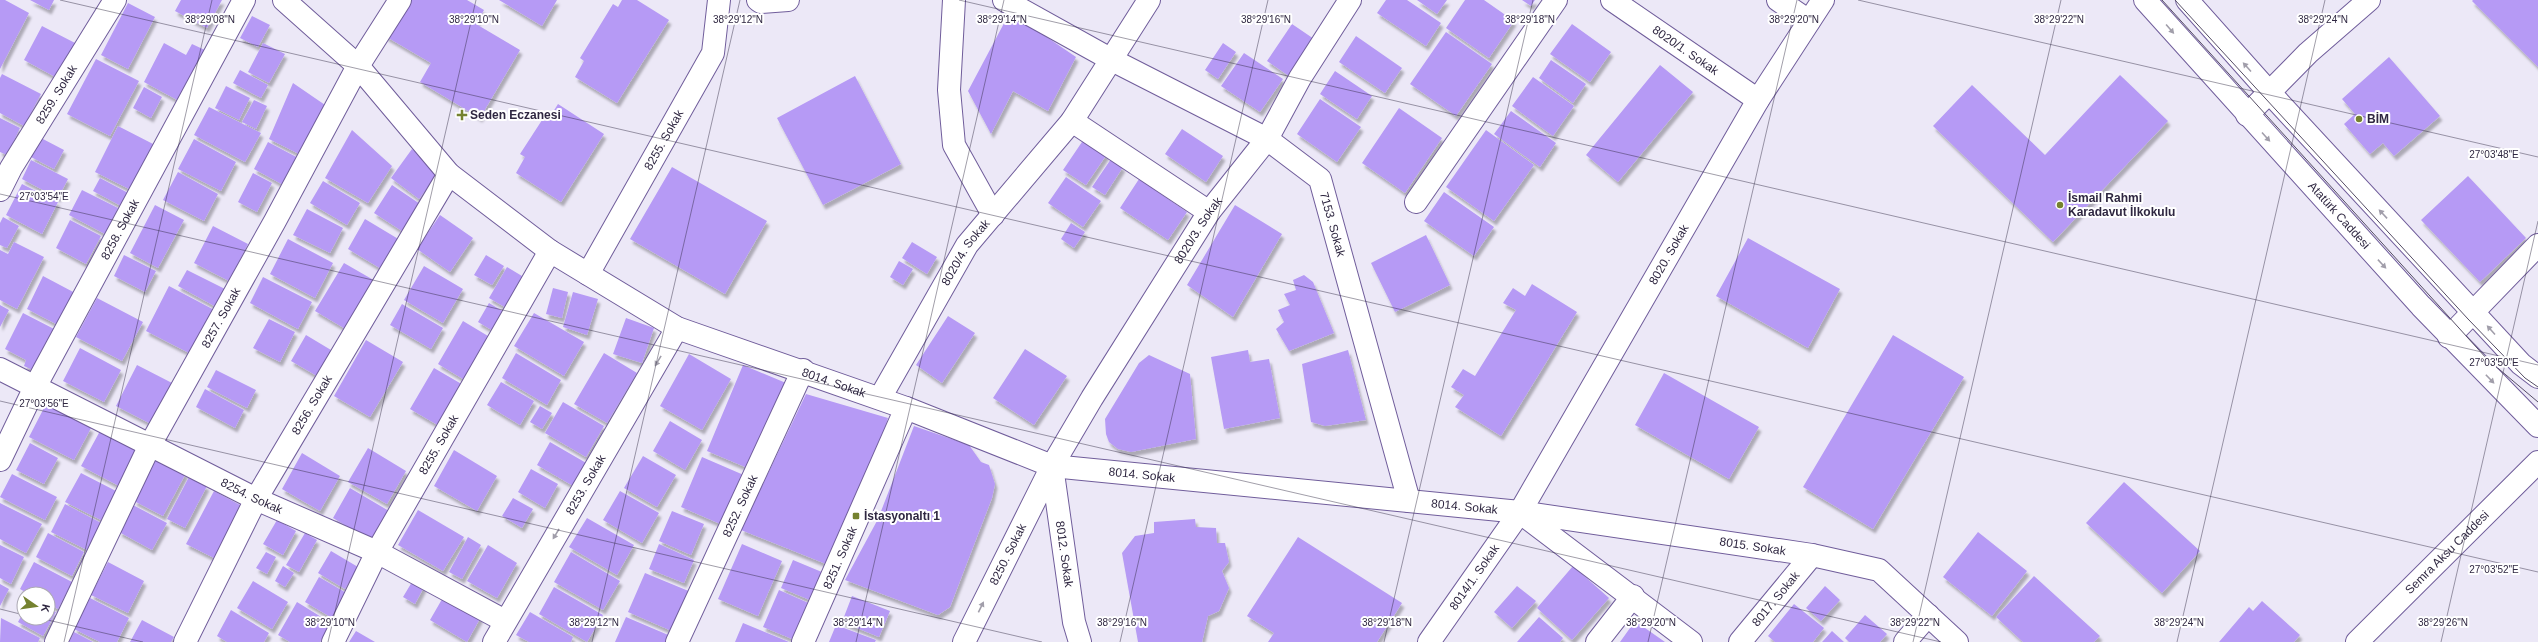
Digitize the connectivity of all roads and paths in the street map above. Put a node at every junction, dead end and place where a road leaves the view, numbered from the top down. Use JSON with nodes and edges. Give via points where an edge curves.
{"nodes":[{"id":1,"x":115,"y":0,"type":"edge"},
{"id":2,"x":244,"y":0,"type":"edge"},
{"id":3,"x":284,"y":0,"type":"edge"},
{"id":4,"x":400,"y":0,"type":"edge"},
{"id":5,"x":719,"y":0,"type":"edge"},
{"id":6,"x":758,"y":0,"type":"edge"},
{"id":7,"x":788,"y":0,"type":"edge"},
{"id":8,"x":954,"y":0,"type":"edge"},
{"id":9,"x":1004,"y":0,"type":"edge"},
{"id":10,"x":1149,"y":0,"type":"edge"},
{"id":11,"x":1350,"y":0,"type":"edge"},
{"id":12,"x":1556,"y":0,"type":"edge"},
{"id":13,"x":1612,"y":0,"type":"edge"},
{"id":14,"x":1778,"y":0,"type":"edge"},
{"id":15,"x":1823,"y":0,"type":"edge"},
{"id":16,"x":2145,"y":0,"type":"edge"},
{"id":17,"x":2187,"y":0,"type":"edge"},
{"id":18,"x":2369,"y":0,"type":"edge"},
{"id":19,"x":1809,"y":21,"type":"junction"},
{"id":20,"x":1112,"y":60,"type":"junction"},
{"id":21,"x":358,"y":66,"type":"junction"},
{"id":22,"x":2269,"y":92,"type":"junction"},
{"id":23,"x":1758,"y":100,"type":"junction"},
{"id":24,"x":2247,"y":115,"type":"junction"},
{"id":25,"x":1072,"y":121,"type":"junction"},
{"id":26,"x":1267,"y":139,"type":"junction"},
{"id":27,"x":449,"y":174,"type":"junction"},
{"id":28,"x":0,"y":190,"type":"edge"},
{"id":29,"x":1416,"y":202,"type":"dead end"},
{"id":30,"x":1209,"y":212,"type":"junction"},
{"id":31,"x":993,"y":214,"type":"junction"},
{"id":32,"x":2538,"y":245,"type":"edge"},
{"id":33,"x":550,"y":251,"type":"junction"},
{"id":34,"x":588,"y":274,"type":"junction"},
{"id":35,"x":2475,"y":312,"type":"junction"},
{"id":36,"x":678,"y":328,"type":"junction"},
{"id":37,"x":2449,"y":337,"type":"junction"},
{"id":38,"x":0,"y":369,"type":"edge"},
{"id":39,"x":803,"y":370,"type":"junction"},
{"id":40,"x":2538,"y":377,"type":"edge"},
{"id":41,"x":35,"y":386,"type":"junction"},
{"id":42,"x":880,"y":398,"type":"junction"},
{"id":43,"x":906,"y":408,"type":"junction"},
{"id":44,"x":2538,"y":426,"type":"edge"},
{"id":45,"x":150,"y":445,"type":"junction"},
{"id":46,"x":0,"y":460,"type":"edge"},
{"id":47,"x":2538,"y":462,"type":"edge"},
{"id":48,"x":1052,"y":466,"type":"junction"},
{"id":49,"x":256,"y":499,"type":"junction"},
{"id":50,"x":1408,"y":502,"type":"junction"},
{"id":51,"x":1520,"y":512,"type":"junction"},
{"id":52,"x":377,"y":552,"type":"junction"},
{"id":53,"x":1812,"y":555,"type":"junction"},
{"id":54,"x":1633,"y":596,"type":"junction"},
{"id":55,"x":1928,"y":615,"type":"junction"},
{"id":56,"x":505,"y":621,"type":"junction"},
{"id":57,"x":1077,"y":632,"type":"edge"},
{"id":58,"x":56,"y":642,"type":"edge"},
{"id":59,"x":185,"y":642,"type":"edge"},
{"id":60,"x":333,"y":642,"type":"edge"},
{"id":61,"x":494,"y":642,"type":"edge"},
{"id":62,"x":677,"y":642,"type":"edge"},
{"id":63,"x":803,"y":642,"type":"edge"},
{"id":64,"x":964,"y":642,"type":"edge"},
{"id":65,"x":1064,"y":642,"type":"edge"},
{"id":66,"x":1429,"y":642,"type":"edge"},
{"id":67,"x":1597,"y":642,"type":"edge"},
{"id":68,"x":1691,"y":642,"type":"edge"},
{"id":69,"x":1740,"y":642,"type":"edge"},
{"id":70,"x":1905,"y":642,"type":"edge"},
{"id":71,"x":1957,"y":642,"type":"edge"},
{"id":72,"x":2357,"y":642,"type":"edge"}],
"edges":[{"from":1,"to":28,"type":"street","name":"8259. Sokak"},
{"from":2,"to":41,"type":"street","name":"8258. Sokak"},
{"from":3,"to":21,"type":"street","name":"8014. Sokak"},
{"from":4,"to":21,"type":"street","name":"8257. Sokak"},
{"from":5,"to":34,"type":"street","name":"8255. Sokak","via":[[713,53]]},
{"from":6,"to":7,"type":"street"},
{"from":8,"to":31,"type":"street","via":[[949,90],[954,145]]},
{"from":9,"to":20,"type":"street","name":"7153. Sokak"},
{"from":10,"to":20,"type":"street","name":"8020/4. Sokak"},
{"from":11,"to":26,"type":"street","name":"8020/3. Sokak","via":[[1300,78]]},
{"from":12,"to":29,"type":"street"},
{"from":13,"to":23,"type":"street","name":"8020/1. Sokak"},
{"from":14,"to":19,"type":"street"},
{"from":15,"to":19,"type":"street","name":"8020. Sokak"},
{"from":16,"to":24,"type":"street","name":"Atatürk Caddesi","one_way":true},
{"from":22,"to":17,"type":"street","one_way":true},
{"from":18,"to":22,"type":"street","via":[[2308,53]]},
{"from":19,"to":23,"type":"street","name":"8020. Sokak"},
{"from":20,"to":25,"type":"street","name":"8020/4. Sokak"},
{"from":20,"to":26,"type":"street","name":"7153. Sokak"},
{"from":21,"to":27,"type":"street","name":"8014. Sokak"},
{"from":21,"to":45,"type":"street","name":"8257. Sokak","via":[[275,222]]},
{"from":22,"to":24,"type":"street"},
{"from":35,"to":22,"type":"street","one_way":true},
{"from":23,"to":51,"type":"street","name":"8020. Sokak"},
{"from":24,"to":37,"type":"street","name":"Atatürk Caddesi","one_way":true},
{"from":25,"to":30,"type":"street"},
{"from":25,"to":31,"type":"street","name":"8020/4. Sokak"},
{"from":26,"to":30,"type":"street","name":"8020/3. Sokak"},
{"from":26,"to":50,"type":"street","name":"7153. Sokak","via":[[1320,179]]},
{"from":27,"to":33,"type":"street","name":"8014. Sokak"},
{"from":27,"to":49,"type":"street","name":"8256. Sokak"},
{"from":30,"to":48,"type":"street","name":"8020/3. Sokak"},
{"from":31,"to":42,"type":"street","name":"8020/4. Sokak","via":[[967,245]]},
{"from":32,"to":35,"type":"street"},
{"from":33,"to":34,"type":"street","name":"8014. Sokak"},
{"from":33,"to":52,"type":"street","name":"8255. Sokak"},
{"from":34,"to":36,"type":"street","name":"8014. Sokak"},
{"from":35,"to":37,"type":"street"},
{"from":40,"to":35,"type":"street","one_way":true,"via":[[2521,364]]},
{"from":36,"to":39,"type":"street","name":"8014. Sokak"},
{"from":36,"to":56,"type":"street","name":"8253. Sokak","one_way":true},
{"from":37,"to":44,"type":"street","name":"Atatürk Caddesi","one_way":true},
{"from":38,"to":41,"type":"street","name":"8254. Sokak"},
{"from":39,"to":42,"type":"street","name":"8014. Sokak"},
{"from":39,"to":62,"type":"street","name":"8252. Sokak"},
{"from":41,"to":45,"type":"street","name":"8254. Sokak"},
{"from":41,"to":46,"type":"street","name":"8258. Sokak"},
{"from":42,"to":43,"type":"street","name":"8014. Sokak"},
{"from":43,"to":48,"type":"street","name":"8014. Sokak"},
{"from":43,"to":63,"type":"street","name":"8251. Sokak"},
{"from":45,"to":49,"type":"street","name":"8254. Sokak"},
{"from":45,"to":58,"type":"street","name":"8257. Sokak"},
{"from":47,"to":72,"type":"street","name":"Semra Aksu Caddesi"},
{"from":48,"to":50,"type":"street","name":"8014. Sokak"},
{"from":48,"to":57,"type":"street","name":"8012. Sokak"},
{"from":64,"to":48,"type":"street","name":"8250. Sokak","one_way":true},
{"from":49,"to":52,"type":"street","name":"8254. Sokak"},
{"from":49,"to":59,"type":"street","name":"8256. Sokak"},
{"from":50,"to":51,"type":"street","name":"8014. Sokak"},
{"from":51,"to":53,"type":"street","name":"8015. Sokak"},
{"from":51,"to":54,"type":"street"},
{"from":51,"to":66,"type":"street","name":"8014/1. Sokak"},
{"from":52,"to":56,"type":"street","name":"8254. Sokak"},
{"from":52,"to":60,"type":"street","name":"8255. Sokak"},
{"from":53,"to":55,"type":"street","name":"8015. Sokak","via":[[1879,570]]},
{"from":53,"to":69,"type":"street","name":"8017. Sokak"},
{"from":54,"to":67,"type":"street"},
{"from":54,"to":68,"type":"street"},
{"from":55,"to":70,"type":"street"},
{"from":55,"to":71,"type":"street","name":"8015. Sokak"},
{"from":56,"to":61,"type":"street","name":"8253. Sokak"},
{"from":57,"to":65,"type":"street"}]}
